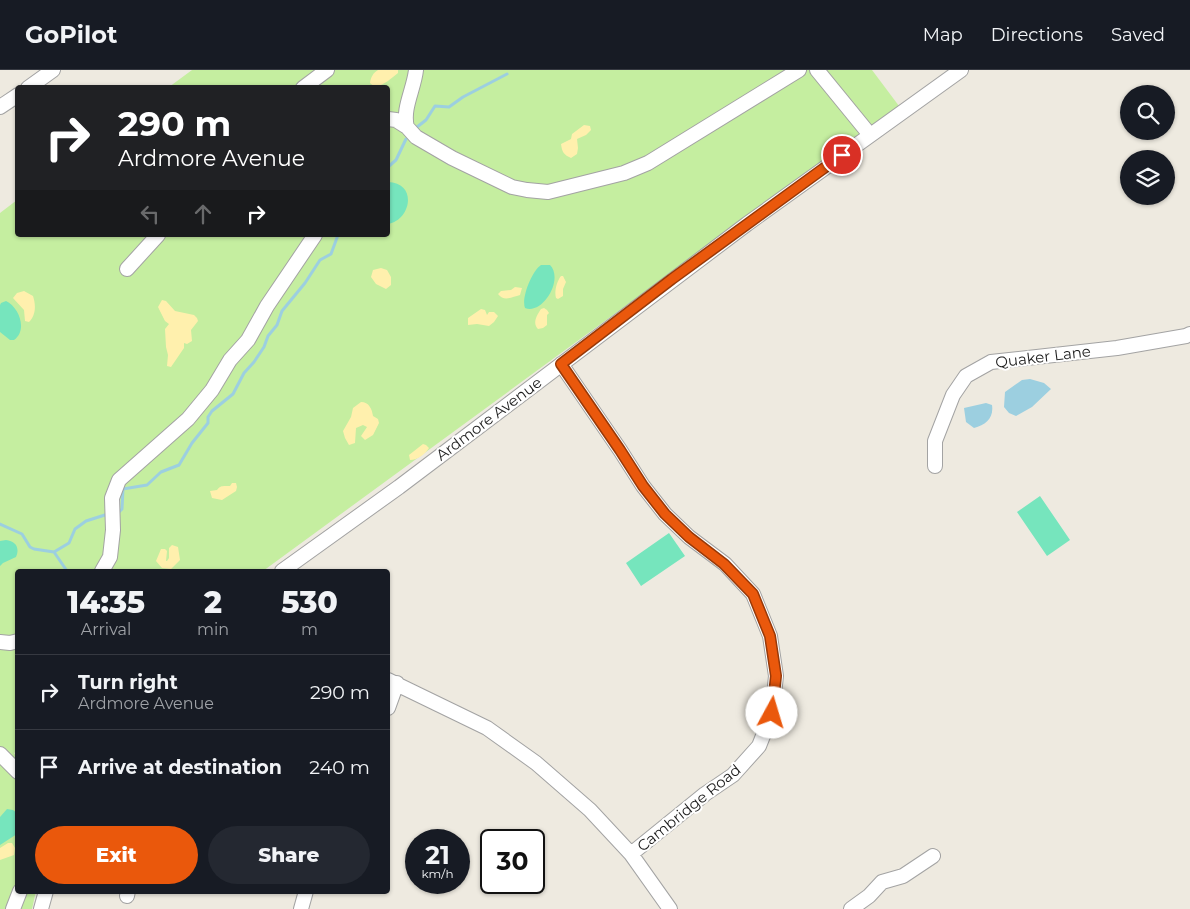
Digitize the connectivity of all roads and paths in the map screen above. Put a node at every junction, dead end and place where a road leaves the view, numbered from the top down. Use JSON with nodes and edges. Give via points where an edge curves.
{"nodes":[{"id":1,"x":53,"y":70,"type":"edge"},
{"id":2,"x":327,"y":70,"type":"edge"},
{"id":3,"x":416,"y":70,"type":"edge"},
{"id":4,"x":799,"y":70,"type":"edge"},
{"id":5,"x":817,"y":70,"type":"edge"},
{"id":6,"x":960,"y":70,"type":"edge"},
{"id":7,"x":32,"y":85,"type":"edge"},
{"id":8,"x":307,"y":85,"type":"edge"},
{"id":9,"x":410,"y":96,"type":"junction"},
{"id":10,"x":15,"y":97,"type":"edge"},
{"id":11,"x":0,"y":107,"type":"edge"},
{"id":12,"x":390,"y":115,"type":"edge"},
{"id":13,"x":390,"y":118,"type":"edge"},
{"id":14,"x":407,"y":127,"type":"junction"},
{"id":15,"x":866,"y":130,"type":"dead end"},
{"id":16,"x":156,"y":237,"type":"edge"},
{"id":17,"x":314,"y":237,"type":"edge"},
{"id":18,"x":127,"y":269,"type":"dead end"},
{"id":19,"x":1190,"y":334,"type":"edge"},
{"id":20,"x":561,"y":364,"type":"junction"},
{"id":21,"x":935,"y":466,"type":"dead end"},
{"id":22,"x":103,"y":569,"type":"edge"},
{"id":23,"x":285,"y":569,"type":"edge"},
{"id":24,"x":0,"y":642,"type":"edge"},
{"id":25,"x":15,"y":642,"type":"edge"},
{"id":26,"x":392,"y":681,"type":"edge"},
{"id":27,"x":390,"y":694,"type":"edge"},
{"id":28,"x":0,"y":754,"type":"edge"},
{"id":29,"x":11,"y":767,"type":"edge"},
{"id":30,"x":631,"y":854,"type":"junction"},
{"id":31,"x":933,"y":856,"type":"dead end"},
{"id":32,"x":19,"y":894,"type":"edge"},
{"id":33,"x":45,"y":894,"type":"edge"},
{"id":34,"x":13,"y":909,"type":"edge"},
{"id":35,"x":41,"y":909,"type":"edge"},
{"id":36,"x":670,"y":909,"type":"edge"},
{"id":37,"x":851,"y":909,"type":"edge"}],
"edges":[{"from":1,"to":7,"type":"street"},
{"from":2,"to":8,"type":"street"},
{"from":3,"to":9,"type":"street"},
{"from":4,"to":14,"type":"street","via":[[648,163],[624,173],[548,192],[512,186],[428,144]]},
{"from":5,"to":15,"type":"street"},
{"from":6,"to":20,"type":"street","name":"Ardmore Avenue"},
{"from":9,"to":12,"type":"street"},
{"from":9,"to":14,"type":"street","via":[[404,117]]},
{"from":10,"to":11,"type":"street"},
{"from":13,"to":14,"type":"street"},
{"from":16,"to":18,"type":"street"},
{"from":17,"to":22,"type":"street","via":[[212,390],[188,419],[119,480],[112,498],[110,556]]},
{"from":19,"to":21,"type":"street","name":"Quaker Lane","via":[[1117,348],[991,362],[966,376],[953,395],[935,442]]},
{"from":20,"to":23,"type":"street","name":"Ardmore Avenue"},
{"from":20,"to":30,"type":"street","name":"Cambridge Road","via":[[665,514],[724,564],[753,594],[770,636],[776,676],[772,713],[759,746],[732,775]]},
{"from":24,"to":25,"type":"street"},
{"from":26,"to":27,"type":"street"},
{"from":26,"to":30,"type":"street","via":[[487,728],[536,763],[590,810]]},
{"from":28,"to":29,"type":"street"},
{"from":30,"to":36,"type":"street"},
{"from":31,"to":37,"type":"street","via":[[903,876],[882,882]]},
{"from":32,"to":34,"type":"street"},
{"from":33,"to":35,"type":"street"}]}
